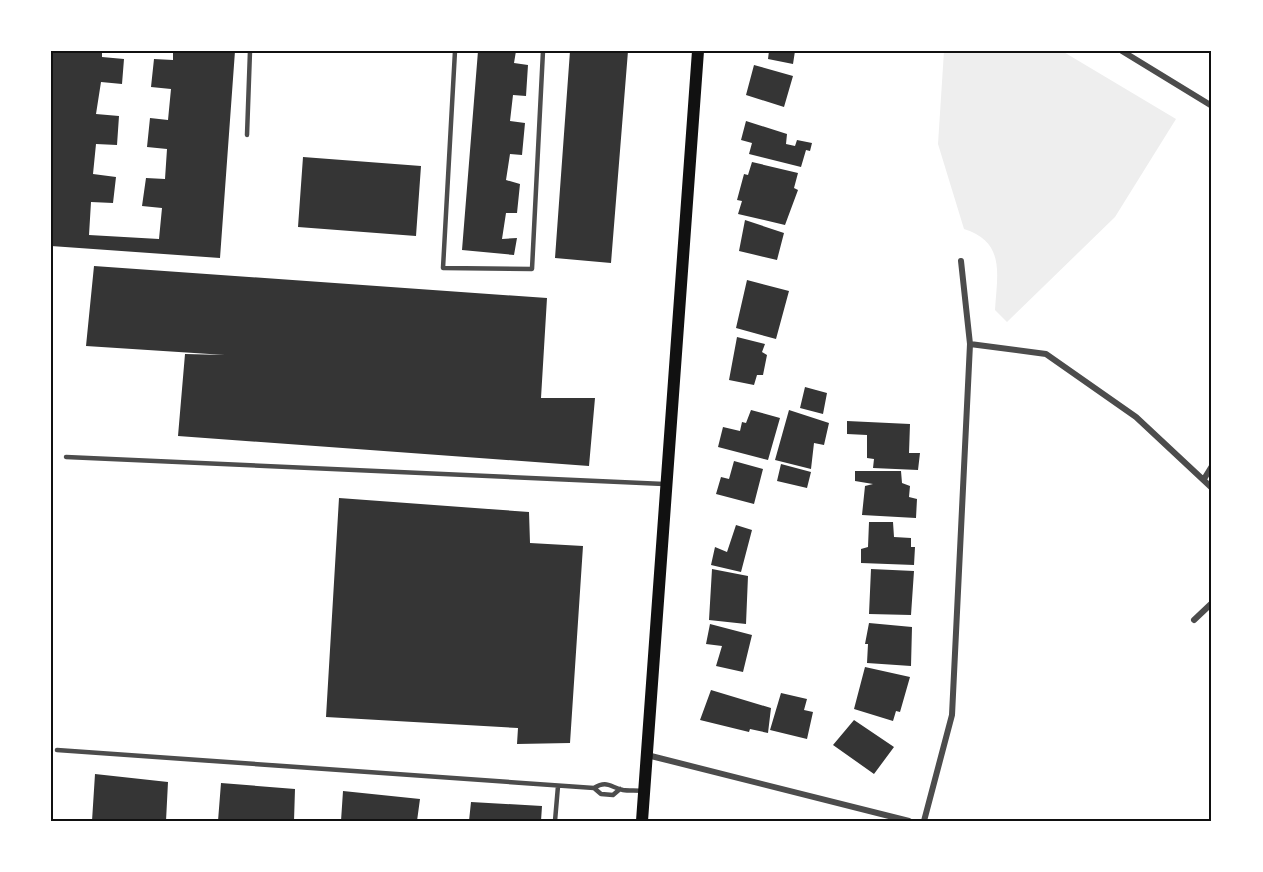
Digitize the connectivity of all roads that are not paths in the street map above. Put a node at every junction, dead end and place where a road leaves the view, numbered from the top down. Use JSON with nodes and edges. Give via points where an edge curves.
{"nodes":[{"id":1,"x":250,"y":51,"type":"edge"},
{"id":2,"x":455,"y":51,"type":"edge"},
{"id":3,"x":543,"y":51,"type":"edge"},
{"id":4,"x":698,"y":51,"type":"edge"},
{"id":5,"x":1122,"y":51,"type":"edge"},
{"id":6,"x":1212,"y":106,"type":"edge"},
{"id":7,"x":248,"y":135,"type":"dead end"},
{"id":8,"x":961,"y":261,"type":"dead end"},
{"id":9,"x":970,"y":344,"type":"junction"},
{"id":10,"x":66,"y":457,"type":"dead end"},
{"id":11,"x":1212,"y":466,"type":"edge"},
{"id":12,"x":1204,"y":479,"type":"junction"},
{"id":13,"x":667,"y":484,"type":"junction"},
{"id":14,"x":1212,"y":488,"type":"edge"},
{"id":15,"x":1212,"y":603,"type":"edge"},
{"id":16,"x":1194,"y":620,"type":"dead end"},
{"id":17,"x":57,"y":750,"type":"dead end"},
{"id":18,"x":647,"y":755,"type":"junction"},
{"id":19,"x":558,"y":786,"type":"junction"},
{"id":20,"x":594,"y":788,"type":"junction"},
{"id":21,"x":620,"y":789,"type":"junction"},
{"id":22,"x":644,"y":791,"type":"junction"},
{"id":23,"x":555,"y":821,"type":"edge"},
{"id":24,"x":642,"y":821,"type":"edge"},
{"id":25,"x":909,"y":821,"type":"edge"},
{"id":26,"x":924,"y":821,"type":"edge"}],
"edges":[{"from":1,"to":7,"type":"lane"},
{"from":2,"to":3,"type":"lane","via":[[442,268],[532,269]]},
{"from":4,"to":13,"type":"main road"},
{"from":5,"to":6,"type":"street"},
{"from":8,"to":9,"type":"street"},
{"from":9,"to":12,"type":"street","via":[[1046,354],[1136,417]]},
{"from":9,"to":26,"type":"street","via":[[952,715]]},
{"from":10,"to":13,"type":"lane"},
{"from":11,"to":12,"type":"street"},
{"from":12,"to":14,"type":"street"},
{"from":13,"to":18,"type":"main road"},
{"from":15,"to":16,"type":"street"},
{"from":17,"to":19,"type":"lane"},
{"from":18,"to":22,"type":"main road"},
{"from":18,"to":25,"type":"street"},
{"from":19,"to":20,"type":"lane"},
{"from":19,"to":23,"type":"lane"},
{"from":20,"to":21,"type":"lane","via":[[602,783]]},
{"from":20,"to":21,"type":"lane","via":[[601,794],[613,795]]},
{"from":21,"to":22,"type":"lane"},
{"from":22,"to":24,"type":"main road"}]}
